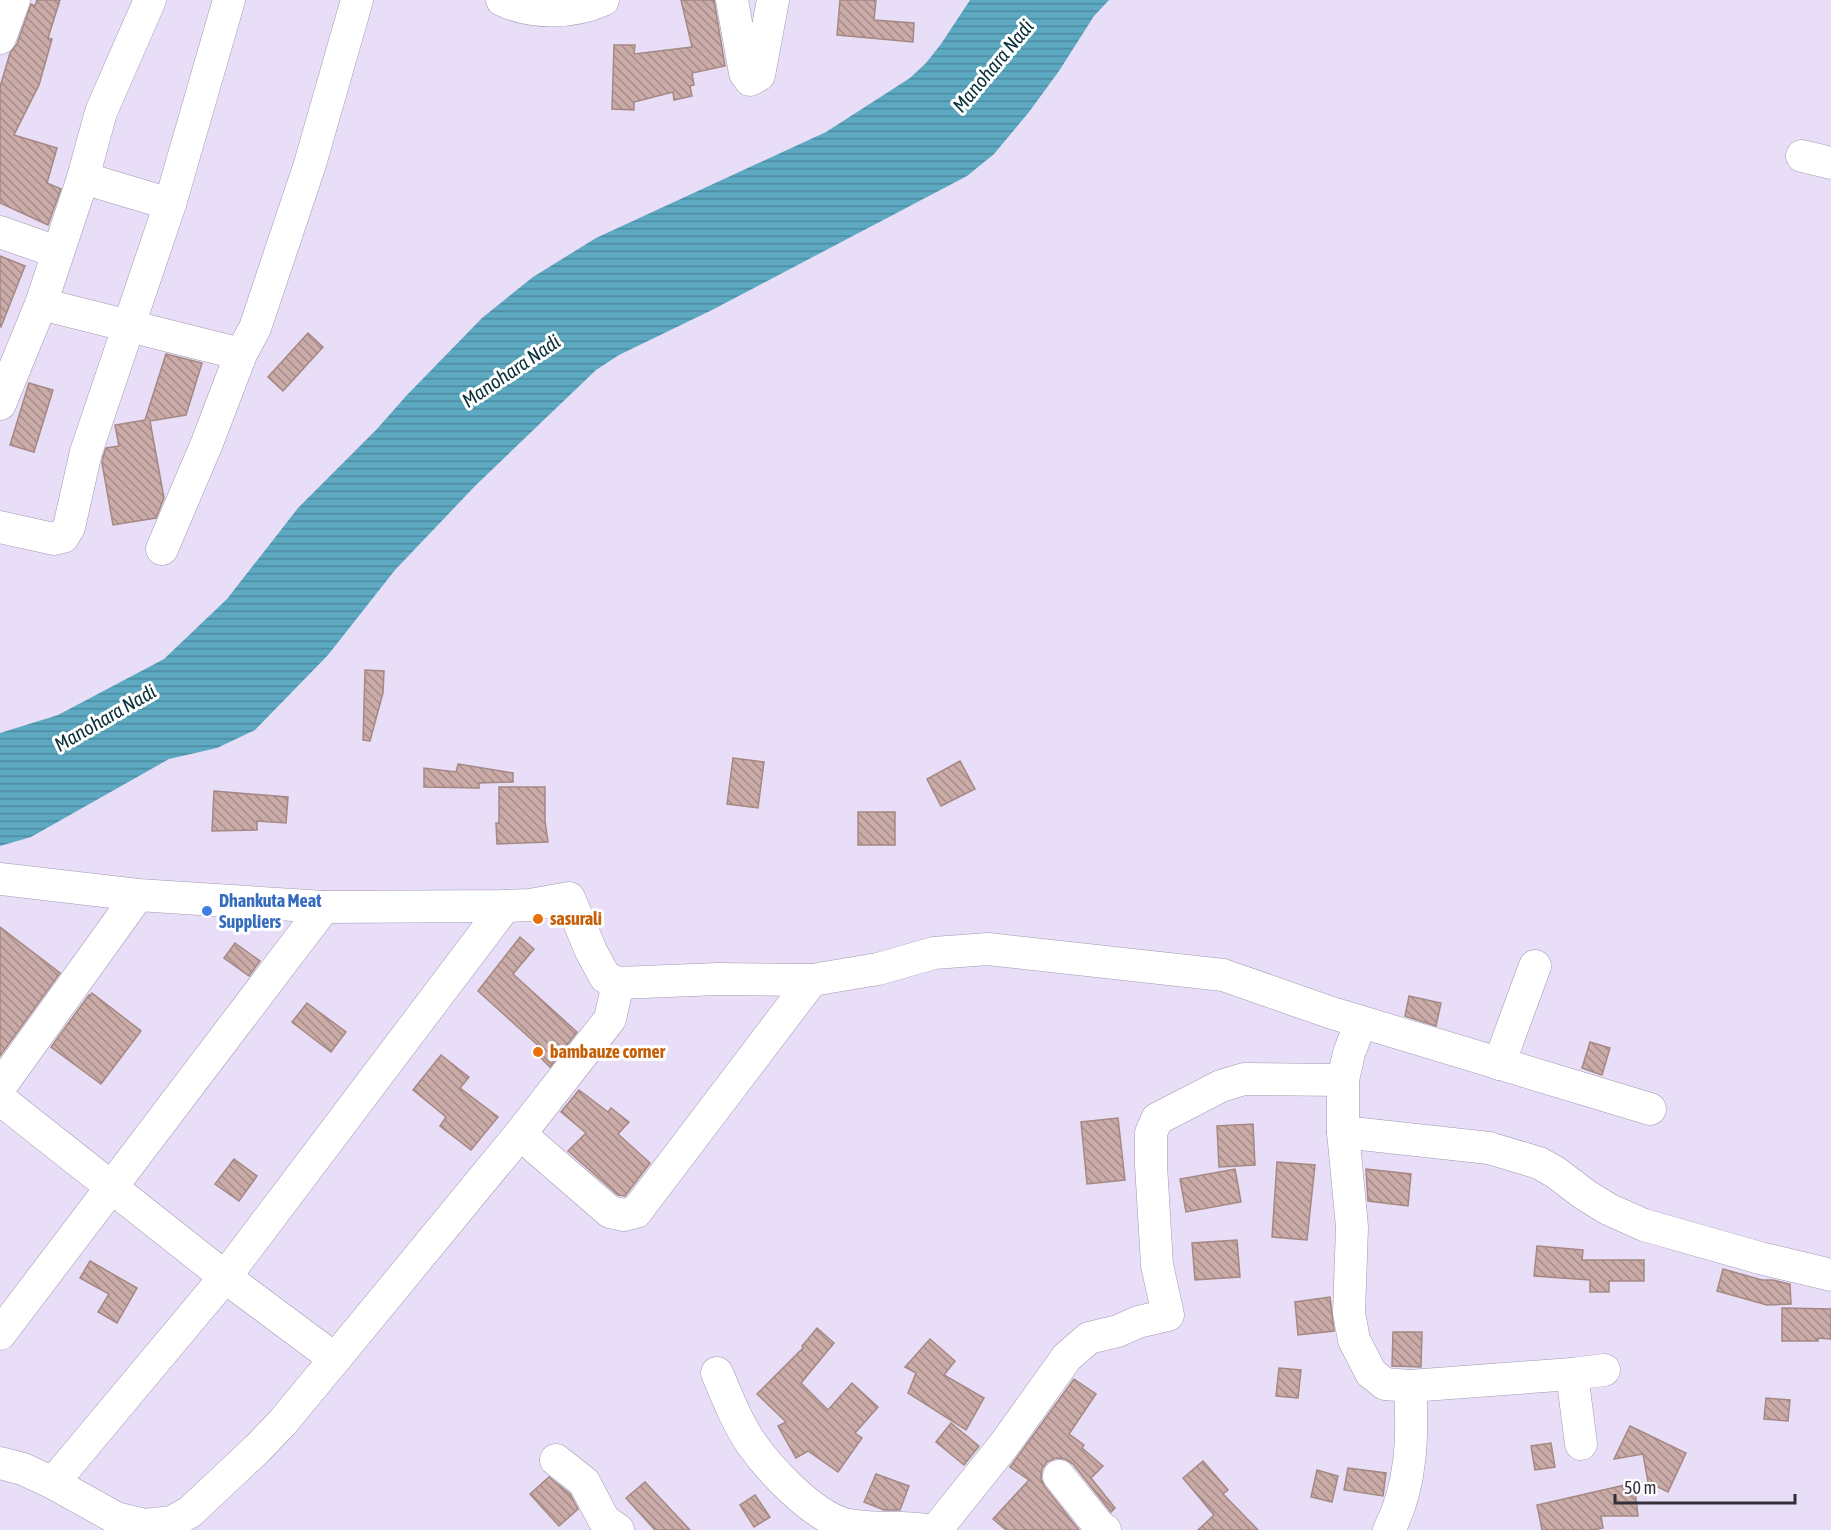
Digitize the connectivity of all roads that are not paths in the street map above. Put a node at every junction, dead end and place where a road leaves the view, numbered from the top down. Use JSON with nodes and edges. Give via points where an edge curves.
{"nodes":[{"id":1,"x":14,"y":0,"type":"edge"},
{"id":2,"x":150,"y":0,"type":"edge"},
{"id":3,"x":229,"y":0,"type":"edge"},
{"id":4,"x":357,"y":0,"type":"edge"},
{"id":5,"x":502,"y":0,"type":"edge"},
{"id":6,"x":603,"y":0,"type":"edge"},
{"id":7,"x":732,"y":0,"type":"edge"},
{"id":8,"x":773,"y":0,"type":"edge"},
{"id":9,"x":0,"y":38,"type":"edge"},
{"id":10,"x":83,"y":178,"type":"junction"},
{"id":11,"x":170,"y":204,"type":"junction"},
{"id":12,"x":0,"y":231,"type":"edge"},
{"id":13,"x":57,"y":252,"type":"junction"},
{"id":14,"x":41,"y":304,"type":"junction"},
{"id":15,"x":129,"y":327,"type":"junction"},
{"id":16,"x":241,"y":354,"type":"junction"},
{"id":17,"x":0,"y":404,"type":"edge"},
{"id":18,"x":0,"y":527,"type":"edge"},
{"id":19,"x":162,"y":549,"type":"dead end"},
{"id":20,"x":5,"y":887,"type":"edge"},
{"id":21,"x":138,"y":895,"type":"junction"},
{"id":22,"x":505,"y":906,"type":"junction"},
{"id":23,"x":324,"y":907,"type":"junction"},
{"id":24,"x":1535,"y":966,"type":"dead end"},
{"id":25,"x":812,"y":980,"type":"junction"},
{"id":26,"x":618,"y":983,"type":"junction"},
{"id":27,"x":1361,"y":1022,"type":"junction"},
{"id":28,"x":1499,"y":1064,"type":"junction"},
{"id":29,"x":1343,"y":1080,"type":"junction"},
{"id":30,"x":0,"y":1087,"type":"edge"},
{"id":31,"x":0,"y":1099,"type":"edge"},
{"id":32,"x":1650,"y":1109,"type":"dead end"},
{"id":33,"x":1343,"y":1132,"type":"junction"},
{"id":34,"x":520,"y":1134,"type":"junction"},
{"id":35,"x":111,"y":1186,"type":"junction"},
{"id":36,"x":1831,"y":1275,"type":"edge"},
{"id":37,"x":225,"y":1277,"type":"junction"},
{"id":38,"x":0,"y":1334,"type":"edge"},
{"id":39,"x":335,"y":1359,"type":"junction"},
{"id":40,"x":1604,"y":1370,"type":"dead end"},
{"id":41,"x":717,"y":1373,"type":"dead end"},
{"id":42,"x":1572,"y":1374,"type":"junction"},
{"id":43,"x":1410,"y":1386,"type":"junction"},
{"id":44,"x":1581,"y":1444,"type":"dead end"},
{"id":45,"x":556,"y":1460,"type":"dead end"},
{"id":46,"x":0,"y":1463,"type":"edge"},
{"id":47,"x":1059,"y":1476,"type":"dead end"},
{"id":48,"x":53,"y":1483,"type":"junction"},
{"id":49,"x":842,"y":1527,"type":"edge"},
{"id":50,"x":618,"y":1530,"type":"edge"},
{"id":51,"x":926,"y":1530,"type":"edge"},
{"id":52,"x":936,"y":1530,"type":"edge"},
{"id":53,"x":1105,"y":1530,"type":"edge"},
{"id":54,"x":1389,"y":1530,"type":"edge"}],
"edges":[{"from":1,"to":9,"type":"street"},
{"from":2,"to":10,"type":"street","via":[[101,112]]},
{"from":3,"to":11,"type":"street"},
{"from":4,"to":16,"type":"street","via":[[310,164],[255,328]]},
{"from":5,"to":6,"type":"street","via":[[525,9],[544,10],[576,8]]},
{"from":7,"to":8,"type":"street","via":[[745,73],[750,80],[759,75]]},
{"from":10,"to":11,"type":"street"},
{"from":10,"to":13,"type":"street"},
{"from":11,"to":15,"type":"street"},
{"from":12,"to":13,"type":"street"},
{"from":13,"to":14,"type":"street"},
{"from":14,"to":15,"type":"street"},
{"from":14,"to":17,"type":"street"},
{"from":15,"to":16,"type":"street"},
{"from":15,"to":18,"type":"street","via":[[86,452],[69,527],[63,537],[54,539]]},
{"from":16,"to":19,"type":"street"},
{"from":20,"to":21,"type":"street"},
{"from":21,"to":23,"type":"street"},
{"from":21,"to":30,"type":"street"},
{"from":22,"to":23,"type":"street"},
{"from":22,"to":26,"type":"street","via":[[569,898],[605,977]]},
{"from":22,"to":37,"type":"street"},
{"from":23,"to":35,"type":"street"},
{"from":24,"to":28,"type":"street"},
{"from":25,"to":26,"type":"street"},
{"from":25,"to":27,"type":"street","via":[[934,954],[988,950],[1223,975]]},
{"from":25,"to":34,"type":"street","via":[[636,1212],[610,1212]]},
{"from":26,"to":34,"type":"street","via":[[610,1019]]},
{"from":27,"to":28,"type":"street"},
{"from":27,"to":29,"type":"street"},
{"from":28,"to":32,"type":"street"},
{"from":29,"to":33,"type":"street"},
{"from":29,"to":52,"type":"street","via":[[1244,1079],[1221,1086],[1157,1119],[1151,1133],[1151,1165],[1157,1265],[1168,1315],[1089,1338],[1067,1357]]},
{"from":31,"to":35,"type":"street"},
{"from":33,"to":36,"type":"street","via":[[1489,1148],[1539,1163],[1608,1209],[1644,1225]]},
{"from":33,"to":43,"type":"street","via":[[1352,1227],[1349,1313],[1354,1340],[1371,1373],[1385,1384]]},
{"from":34,"to":39,"type":"street"},
{"from":35,"to":37,"type":"street"},
{"from":35,"to":38,"type":"street"},
{"from":37,"to":39,"type":"street"},
{"from":37,"to":48,"type":"street"},
{"from":39,"to":48,"type":"street","via":[[257,1449],[190,1512],[172,1522],[145,1525],[116,1518]]},
{"from":40,"to":42,"type":"street"},
{"from":41,"to":49,"type":"street","via":[[751,1443],[807,1502]]},
{"from":42,"to":43,"type":"street"},
{"from":42,"to":44,"type":"street"},
{"from":43,"to":54,"type":"street","via":[[1412,1432],[1405,1489]]},
{"from":45,"to":50,"type":"street","via":[[584,1482],[604,1520]]},
{"from":46,"to":48,"type":"street"},
{"from":47,"to":53,"type":"street"},
{"from":49,"to":51,"type":"street"}]}
